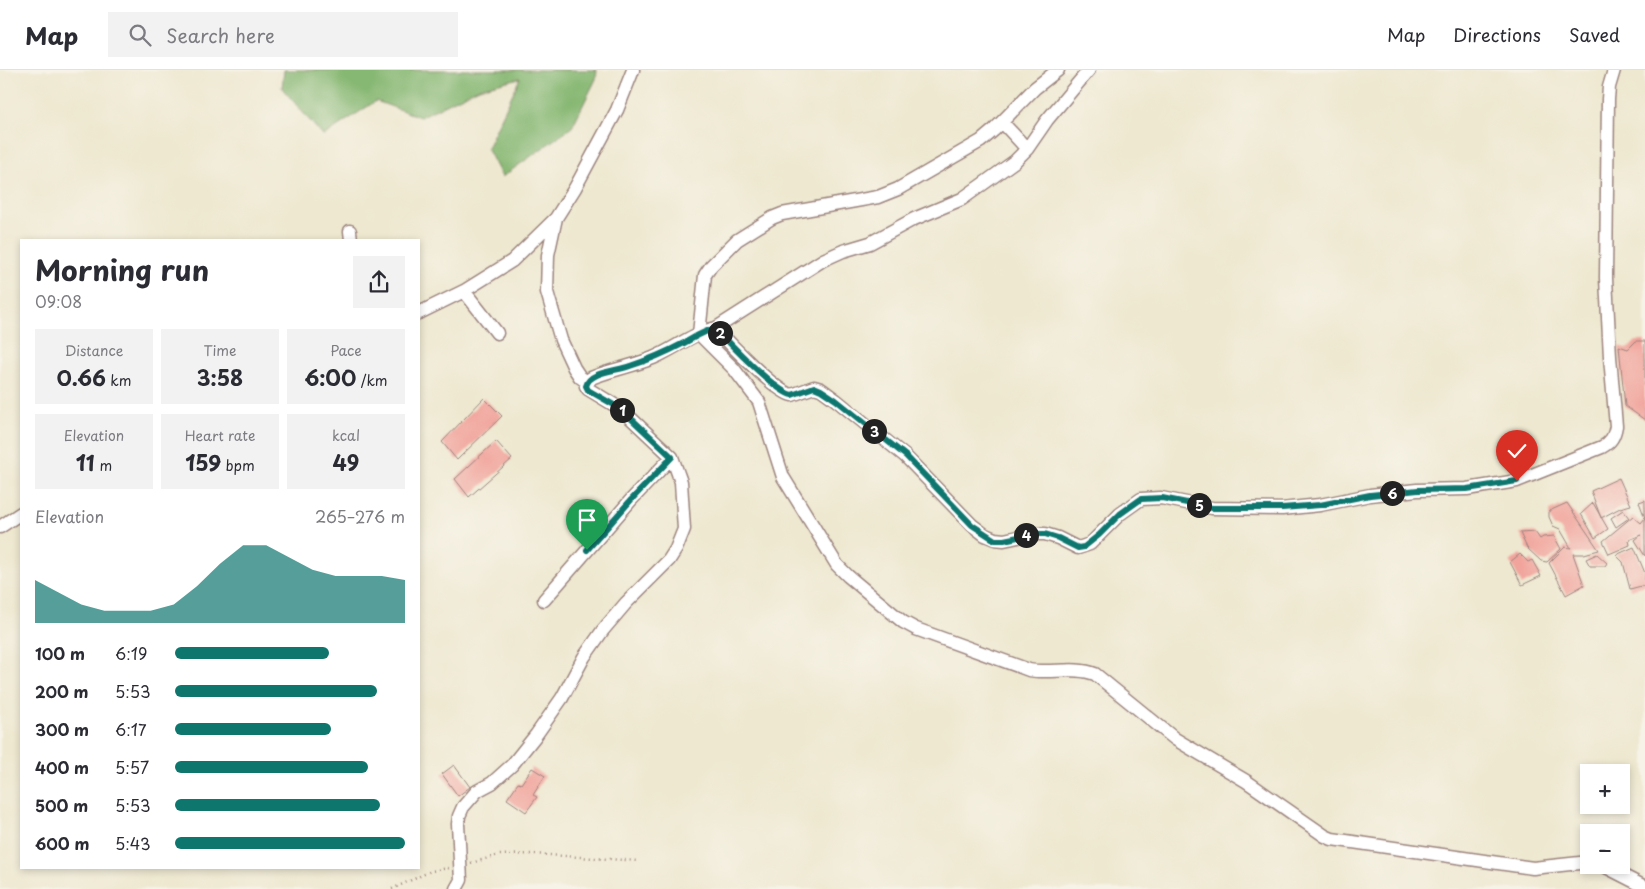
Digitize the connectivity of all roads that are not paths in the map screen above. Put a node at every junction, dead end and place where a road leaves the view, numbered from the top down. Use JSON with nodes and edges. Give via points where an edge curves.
{"nodes":[{"id":1,"x":632,"y":70,"type":"edge"},
{"id":2,"x":1058,"y":70,"type":"edge"},
{"id":3,"x":1089,"y":70,"type":"edge"},
{"id":4,"x":1614,"y":70,"type":"edge"},
{"id":5,"x":1002,"y":122,"type":"junction"},
{"id":6,"x":1027,"y":148,"type":"junction"},
{"id":7,"x":556,"y":218,"type":"junction"},
{"id":8,"x":464,"y":291,"type":"junction"},
{"id":9,"x":420,"y":313,"type":"edge"},
{"id":10,"x":716,"y":328,"type":"junction"},
{"id":11,"x":497,"y":333,"type":"dead end"},
{"id":12,"x":699,"y":334,"type":"junction"},
{"id":13,"x":587,"y":382,"type":"junction"},
{"id":14,"x":672,"y":457,"type":"junction"},
{"id":15,"x":20,"y":514,"type":"edge"},
{"id":16,"x":0,"y":527,"type":"edge"},
{"id":17,"x":544,"y":600,"type":"dead end"},
{"id":18,"x":1580,"y":863,"type":"edge"},
{"id":19,"x":1620,"y":874,"type":"edge"},
{"id":20,"x":1645,"y":887,"type":"edge"},
{"id":21,"x":456,"y":889,"type":"edge"}],
"edges":[{"from":1,"to":7,"type":"street","via":[[613,117]]},
{"from":2,"to":5,"type":"street"},
{"from":3,"to":6,"type":"street"},
{"from":4,"to":10,"type":"street","via":[[1608,99],[1606,278],[1614,435],[1602,448],[1517,481],[1467,489],[1389,493],[1282,508],[1212,508],[1162,498],[1141,499],[1084,547],[1078,548],[1045,534],[995,540],[972,525],[906,456],[836,400],[814,387],[792,395],[783,392]]},
{"from":5,"to":6,"type":"street"},
{"from":5,"to":12,"type":"street","via":[[981,141],[890,193],[782,214],[737,240],[705,275]]},
{"from":6,"to":10,"type":"street","via":[[1015,161],[962,199],[914,219],[870,243],[823,260]]},
{"from":7,"to":8,"type":"street","via":[[512,261]]},
{"from":7,"to":13,"type":"street","via":[[548,255],[547,292],[561,340],[574,368]]},
{"from":8,"to":9,"type":"street"},
{"from":8,"to":11,"type":"street"},
{"from":10,"to":12,"type":"street"},
{"from":12,"to":13,"type":"street","via":[[654,357],[600,374]]},
{"from":12,"to":18,"type":"street","via":[[734,369],[759,402],[783,477],[837,565],[909,626],[1029,670],[1094,674],[1174,739],[1246,781],[1332,839],[1533,868]]},
{"from":13,"to":14,"type":"street","via":[[588,390],[621,409]]},
{"from":14,"to":17,"type":"street"},
{"from":14,"to":21,"type":"street","via":[[681,482],[684,529],[676,549],[663,567],[602,630],[562,698],[512,765],[492,783],[477,791],[463,807],[458,824],[460,880]]},
{"from":15,"to":16,"type":"street"},
{"from":19,"to":20,"type":"street"}]}
